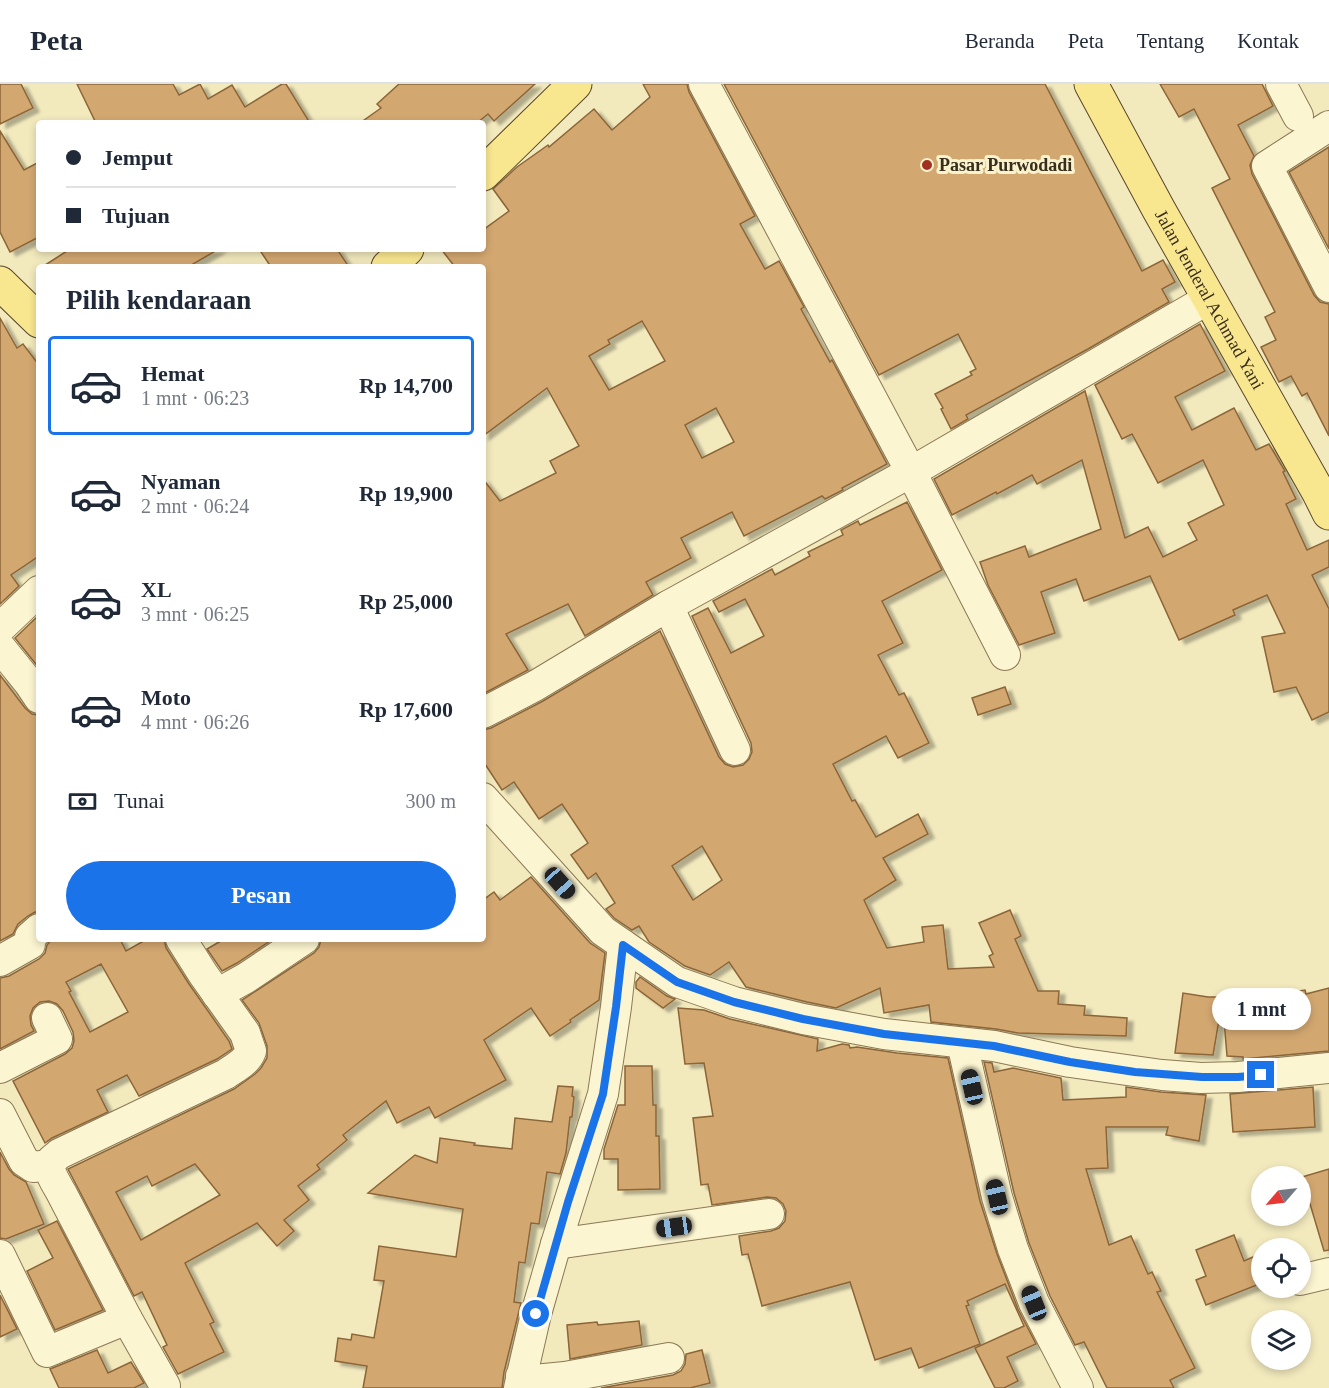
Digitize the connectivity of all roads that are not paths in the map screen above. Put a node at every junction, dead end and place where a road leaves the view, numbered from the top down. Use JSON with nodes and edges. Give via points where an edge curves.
{"nodes":[{"id":1,"x":575,"y":84,"type":"edge"},
{"id":2,"x":704,"y":84,"type":"edge"},
{"id":3,"x":1281,"y":84,"type":"edge"},
{"id":4,"x":1098,"y":86,"type":"edge"},
{"id":5,"x":1298,"y":116,"type":"dead end"},
{"id":6,"x":1329,"y":126,"type":"edge"},
{"id":7,"x":486,"y":171,"type":"edge"},
{"id":8,"x":404,"y":252,"type":"edge"},
{"id":9,"x":391,"y":264,"type":"edge"},
{"id":10,"x":0,"y":283,"type":"edge"},
{"id":11,"x":1329,"y":287,"type":"edge"},
{"id":12,"x":1210,"y":298,"type":"junction"},
{"id":13,"x":36,"y":318,"type":"edge"},
{"id":14,"x":911,"y":471,"type":"junction"},
{"id":15,"x":1326,"y":498,"type":"edge"},
{"id":16,"x":36,"y":594,"type":"edge"},
{"id":17,"x":668,"y":606,"type":"junction"},
{"id":18,"x":0,"y":628,"type":"edge"},
{"id":19,"x":0,"y":647,"type":"edge"},
{"id":20,"x":1005,"y":655,"type":"dead end"},
{"id":21,"x":36,"y":694,"type":"edge"},
{"id":22,"x":486,"y":711,"type":"edge"},
{"id":23,"x":735,"y":750,"type":"dead end"},
{"id":24,"x":486,"y":805,"type":"edge"},
{"id":25,"x":36,"y":932,"type":"edge"},
{"id":26,"x":183,"y":942,"type":"edge"},
{"id":27,"x":300,"y":942,"type":"edge"},
{"id":28,"x":623,"y":945,"type":"junction"},
{"id":29,"x":0,"y":961,"type":"edge"},
{"id":30,"x":217,"y":994,"type":"junction"},
{"id":31,"x":47,"y":1018,"type":"dead end"},
{"id":32,"x":962,"y":1043,"type":"junction"},
{"id":33,"x":0,"y":1068,"type":"edge"},
{"id":34,"x":1329,"y":1068,"type":"edge"},
{"id":35,"x":0,"y":1114,"type":"edge"},
{"id":36,"x":24,"y":1164,"type":"edge"},
{"id":37,"x":769,"y":1214,"type":"dead end"},
{"id":38,"x":556,"y":1244,"type":"junction"},
{"id":39,"x":0,"y":1255,"type":"edge"},
{"id":40,"x":1329,"y":1273,"type":"edge"},
{"id":41,"x":1311,"y":1277,"type":"edge"},
{"id":42,"x":127,"y":1319,"type":"junction"},
{"id":43,"x":669,"y":1358,"type":"dead end"},
{"id":44,"x":520,"y":1382,"type":"edge"},
{"id":45,"x":165,"y":1386,"type":"dead end"},
{"id":46,"x":1078,"y":1388,"type":"edge"}],
"edges":[{"from":1,"to":7,"type":"main road"},
{"from":2,"to":14,"type":"street"},
{"from":3,"to":5,"type":"street"},
{"from":4,"to":12,"type":"main road","name":"Jalan Jenderal Achmad Yani","via":[[1159,210]]},
{"from":6,"to":11,"type":"street","via":[[1267,166]]},
{"from":8,"to":9,"type":"main road"},
{"from":10,"to":13,"type":"main road"},
{"from":12,"to":14,"type":"street"},
{"from":12,"to":15,"type":"main road","name":"Jalan Jenderal Achmad Yani"},
{"from":14,"to":17,"type":"street"},
{"from":14,"to":20,"type":"street"},
{"from":16,"to":18,"type":"street"},
{"from":17,"to":22,"type":"street"},
{"from":17,"to":23,"type":"street"},
{"from":19,"to":21,"type":"street"},
{"from":24,"to":28,"type":"street","via":[[603,931]]},
{"from":25,"to":29,"type":"street","via":[[30,937],[30,944]]},
{"from":26,"to":30,"type":"street"},
{"from":27,"to":30,"type":"street"},
{"from":28,"to":32,"type":"street","via":[[677,982],[734,1002],[884,1034]]},
{"from":28,"to":38,"type":"street","via":[[603,1094]]},
{"from":30,"to":36,"type":"street","via":[[245,1034],[251,1050],[243,1063],[52,1160]]},
{"from":31,"to":33,"type":"street","via":[[57,1039]]},
{"from":32,"to":34,"type":"street","via":[[1162,1075],[1238,1077]]},
{"from":32,"to":46,"type":"street","via":[[997,1197],[1013,1249],[1034,1303]]},
{"from":35,"to":36,"type":"street"},
{"from":36,"to":42,"type":"street","via":[[51,1174]]},
{"from":37,"to":38,"type":"street"},
{"from":38,"to":44,"type":"street"},
{"from":39,"to":42,"type":"street","via":[[47,1352]]},
{"from":40,"to":41,"type":"street"},
{"from":42,"to":45,"type":"street"},
{"from":43,"to":44,"type":"street"}]}
